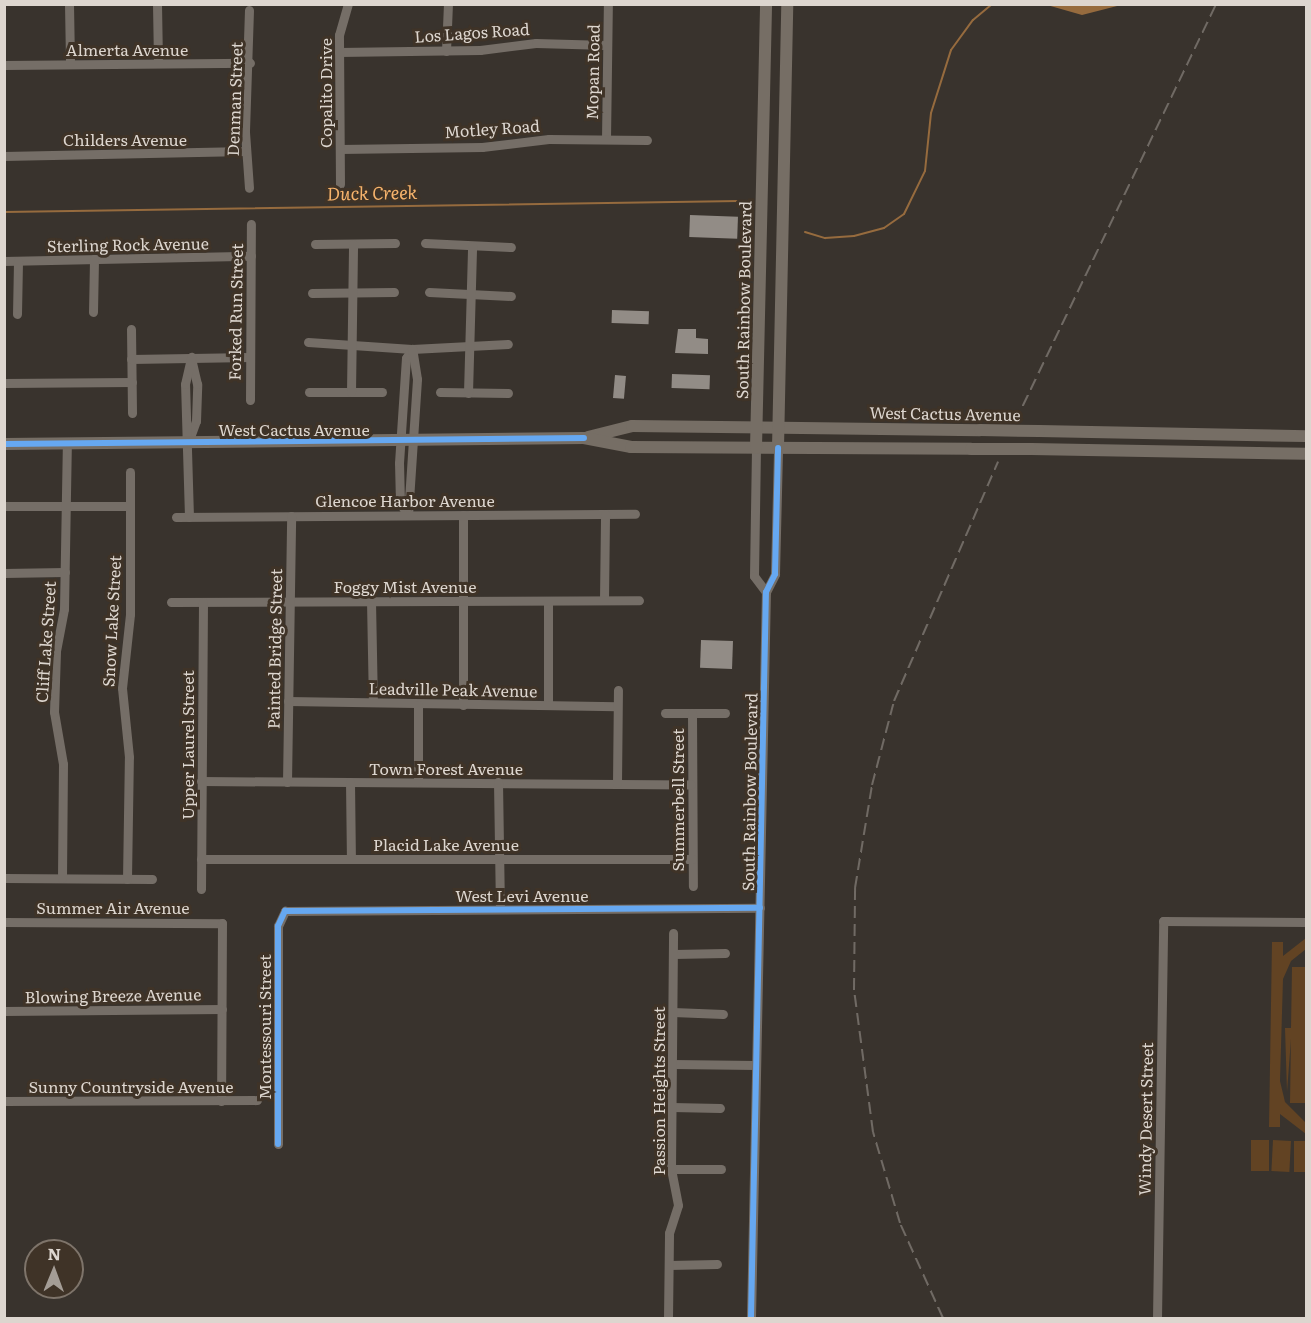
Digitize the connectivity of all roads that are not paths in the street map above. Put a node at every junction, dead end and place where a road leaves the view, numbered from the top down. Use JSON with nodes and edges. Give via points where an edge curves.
{"nodes":[{"id":1,"x":69,"y":4,"type":"edge"},
{"id":2,"x":157,"y":4,"type":"edge"},
{"id":3,"x":348,"y":4,"type":"edge"},
{"id":4,"x":448,"y":4,"type":"edge"},
{"id":5,"x":608,"y":4,"type":"edge"},
{"id":6,"x":766,"y":4,"type":"edge"},
{"id":7,"x":787,"y":4,"type":"edge"},
{"id":8,"x":249,"y":10,"type":"dead end"},
{"id":9,"x":607,"y":45,"type":"junction"},
{"id":10,"x":446,"y":51,"type":"junction"},
{"id":11,"x":339,"y":52,"type":"junction"},
{"id":12,"x":158,"y":63,"type":"junction"},
{"id":13,"x":250,"y":63,"type":"junction"},
{"id":14,"x":4,"y":64,"type":"edge"},
{"id":15,"x":70,"y":64,"type":"junction"},
{"id":16,"x":606,"y":139,"type":"junction"},
{"id":17,"x":647,"y":140,"type":"dead end"},
{"id":18,"x":340,"y":149,"type":"junction"},
{"id":19,"x":246,"y":151,"type":"junction"},
{"id":20,"x":4,"y":156,"type":"edge"},
{"id":21,"x":340,"y":184,"type":"dead end"},
{"id":22,"x":249,"y":188,"type":"dead end"},
{"id":23,"x":251,"y":224,"type":"dead end"},
{"id":24,"x":395,"y":243,"type":"dead end"},
{"id":25,"x":425,"y":243,"type":"dead end"},
{"id":26,"x":315,"y":244,"type":"dead end"},
{"id":27,"x":352,"y":244,"type":"junction"},
{"id":28,"x":472,"y":246,"type":"junction"},
{"id":29,"x":511,"y":247,"type":"dead end"},
{"id":30,"x":251,"y":256,"type":"junction"},
{"id":31,"x":94,"y":259,"type":"junction"},
{"id":32,"x":4,"y":261,"type":"edge"},
{"id":33,"x":18,"y":261,"type":"junction"},
{"id":34,"x":394,"y":292,"type":"dead end"},
{"id":35,"x":429,"y":292,"type":"dead end"},
{"id":36,"x":312,"y":293,"type":"dead end"},
{"id":37,"x":352,"y":293,"type":"junction"},
{"id":38,"x":471,"y":294,"type":"junction"},
{"id":39,"x":511,"y":296,"type":"dead end"},
{"id":40,"x":93,"y":312,"type":"dead end"},
{"id":41,"x":17,"y":314,"type":"dead end"},
{"id":42,"x":132,"y":329,"type":"dead end"},
{"id":43,"x":308,"y":342,"type":"dead end"},
{"id":44,"x":508,"y":344,"type":"dead end"},
{"id":45,"x":351,"y":345,"type":"junction"},
{"id":46,"x":470,"y":347,"type":"junction"},
{"id":47,"x":412,"y":349,"type":"junction"},
{"id":48,"x":191,"y":357,"type":"junction"},
{"id":49,"x":249,"y":357,"type":"junction"},
{"id":50,"x":131,"y":359,"type":"junction"},
{"id":51,"x":132,"y":382,"type":"junction"},
{"id":52,"x":4,"y":383,"type":"edge"},
{"id":53,"x":309,"y":392,"type":"dead end"},
{"id":54,"x":351,"y":392,"type":"junction"},
{"id":55,"x":381,"y":392,"type":"dead end"},
{"id":56,"x":440,"y":392,"type":"dead end"},
{"id":57,"x":468,"y":393,"type":"junction"},
{"id":58,"x":508,"y":393,"type":"dead end"},
{"id":59,"x":249,"y":400,"type":"dead end"},
{"id":60,"x":132,"y":413,"type":"dead end"},
{"id":61,"x":756,"y":426,"type":"junction"},
{"id":62,"x":778,"y":426,"type":"junction"},
{"id":63,"x":1306,"y":436,"type":"edge"},
{"id":64,"x":584,"y":438,"type":"junction"},
{"id":65,"x":407,"y":442,"type":"junction"},
{"id":66,"x":188,"y":443,"type":"junction"},
{"id":67,"x":4,"y":444,"type":"edge"},
{"id":68,"x":67,"y":444,"type":"junction"},
{"id":69,"x":756,"y":448,"type":"junction"},
{"id":70,"x":778,"y":448,"type":"junction"},
{"id":71,"x":1306,"y":454,"type":"edge"},
{"id":72,"x":130,"y":472,"type":"dead end"},
{"id":73,"x":4,"y":506,"type":"edge"},
{"id":74,"x":65,"y":506,"type":"junction"},
{"id":75,"x":130,"y":506,"type":"junction"},
{"id":76,"x":605,"y":514,"type":"junction"},
{"id":77,"x":636,"y":514,"type":"dead end"},
{"id":78,"x":408,"y":515,"type":"junction"},
{"id":79,"x":463,"y":515,"type":"junction"},
{"id":80,"x":291,"y":516,"type":"junction"},
{"id":81,"x":176,"y":517,"type":"dead end"},
{"id":82,"x":189,"y":517,"type":"junction"},
{"id":83,"x":65,"y":572,"type":"junction"},
{"id":84,"x":4,"y":573,"type":"edge"},
{"id":85,"x":766,"y":592,"type":"junction"},
{"id":86,"x":603,"y":600,"type":"junction"},
{"id":87,"x":639,"y":600,"type":"dead end"},
{"id":88,"x":371,"y":601,"type":"junction"},
{"id":89,"x":463,"y":601,"type":"junction"},
{"id":90,"x":548,"y":601,"type":"junction"},
{"id":91,"x":171,"y":602,"type":"dead end"},
{"id":92,"x":203,"y":602,"type":"junction"},
{"id":93,"x":290,"y":602,"type":"junction"},
{"id":94,"x":618,"y":690,"type":"dead end"},
{"id":95,"x":288,"y":701,"type":"junction"},
{"id":96,"x":373,"y":702,"type":"junction"},
{"id":97,"x":418,"y":705,"type":"junction"},
{"id":98,"x":463,"y":705,"type":"junction"},
{"id":99,"x":548,"y":705,"type":"junction"},
{"id":100,"x":617,"y":706,"type":"junction"},
{"id":101,"x":665,"y":712,"type":"dead end"},
{"id":102,"x":692,"y":713,"type":"junction"},
{"id":103,"x":725,"y":713,"type":"dead end"},
{"id":104,"x":201,"y":781,"type":"junction"},
{"id":105,"x":287,"y":782,"type":"junction"},
{"id":106,"x":350,"y":782,"type":"junction"},
{"id":107,"x":418,"y":782,"type":"junction"},
{"id":108,"x":498,"y":782,"type":"junction"},
{"id":109,"x":616,"y":783,"type":"junction"},
{"id":110,"x":691,"y":784,"type":"junction"},
{"id":111,"x":692,"y":858,"type":"junction"},
{"id":112,"x":201,"y":859,"type":"junction"},
{"id":113,"x":351,"y":859,"type":"junction"},
{"id":114,"x":499,"y":859,"type":"junction"},
{"id":115,"x":4,"y":878,"type":"edge"},
{"id":116,"x":62,"y":878,"type":"junction"},
{"id":117,"x":127,"y":879,"type":"junction"},
{"id":118,"x":152,"y":879,"type":"dead end"},
{"id":119,"x":693,"y":886,"type":"dead end"},
{"id":120,"x":201,"y":889,"type":"dead end"},
{"id":121,"x":760,"y":908,"type":"junction"},
{"id":122,"x":500,"y":909,"type":"junction"},
{"id":123,"x":285,"y":911,"type":"joint"},
{"id":124,"x":4,"y":922,"type":"edge"},
{"id":125,"x":1306,"y":922,"type":"edge"},
{"id":126,"x":673,"y":933,"type":"dead end"},
{"id":127,"x":725,"y":953,"type":"dead end"},
{"id":128,"x":674,"y":954,"type":"junction"},
{"id":129,"x":222,"y":1009,"type":"junction"},
{"id":130,"x":4,"y":1011,"type":"edge"},
{"id":131,"x":673,"y":1012,"type":"junction"},
{"id":132,"x":723,"y":1014,"type":"dead end"},
{"id":133,"x":672,"y":1064,"type":"junction"},
{"id":134,"x":756,"y":1065,"type":"junction"},
{"id":135,"x":258,"y":1100,"type":"dead end"},
{"id":136,"x":4,"y":1101,"type":"edge"},
{"id":137,"x":221,"y":1101,"type":"junction"},
{"id":138,"x":672,"y":1107,"type":"junction"},
{"id":139,"x":720,"y":1108,"type":"dead end"},
{"id":140,"x":278,"y":1143,"type":"dead end"},
{"id":141,"x":671,"y":1169,"type":"junction"},
{"id":142,"x":721,"y":1169,"type":"dead end"},
{"id":143,"x":717,"y":1264,"type":"dead end"},
{"id":144,"x":669,"y":1265,"type":"junction"},
{"id":145,"x":668,"y":1318,"type":"edge"},
{"id":146,"x":751,"y":1318,"type":"edge"},
{"id":147,"x":1157,"y":1318,"type":"edge"}],
"edges":[{"from":1,"to":15,"type":"street"},
{"from":2,"to":12,"type":"street"},
{"from":3,"to":11,"type":"street","name":"Copalito Drive"},
{"from":4,"to":10,"type":"street"},
{"from":5,"to":9,"type":"street","name":"Mopan Road"},
{"from":6,"to":61,"type":"main road","name":"South Rainbow Boulevard"},
{"from":7,"to":62,"type":"main road","name":"South Rainbow Boulevard"},
{"from":8,"to":13,"type":"street","name":"Denman Street"},
{"from":9,"to":10,"type":"street","name":"Los Lagos Road","via":[[536,43]]},
{"from":9,"to":16,"type":"street","name":"Mopan Road"},
{"from":10,"to":11,"type":"street","name":"Los Lagos Road"},
{"from":11,"to":18,"type":"street","name":"Copalito Drive"},
{"from":12,"to":13,"type":"street","name":"Almerta Avenue"},
{"from":12,"to":15,"type":"street","name":"Almerta Avenue"},
{"from":13,"to":19,"type":"street","name":"Denman Street"},
{"from":14,"to":15,"type":"street","name":"Almerta Avenue"},
{"from":16,"to":17,"type":"street","name":"Motley Road"},
{"from":16,"to":18,"type":"street","name":"Motley Road"},
{"from":18,"to":21,"type":"street","name":"Copalito Drive"},
{"from":19,"to":20,"type":"street","name":"Childers Avenue"},
{"from":19,"to":22,"type":"street","name":"Denman Street"},
{"from":23,"to":30,"type":"street","name":"Forked Run Street"},
{"from":24,"to":27,"type":"street"},
{"from":25,"to":28,"type":"street"},
{"from":26,"to":27,"type":"street"},
{"from":27,"to":37,"type":"street"},
{"from":28,"to":29,"type":"street"},
{"from":28,"to":38,"type":"street"},
{"from":30,"to":31,"type":"street","name":"Sterling Rock Avenue"},
{"from":30,"to":49,"type":"street","name":"Forked Run Street"},
{"from":31,"to":33,"type":"street","name":"Sterling Rock Avenue"},
{"from":31,"to":40,"type":"street"},
{"from":32,"to":33,"type":"street","name":"Sterling Rock Avenue"},
{"from":33,"to":41,"type":"street"},
{"from":34,"to":37,"type":"street"},
{"from":35,"to":38,"type":"street"},
{"from":36,"to":37,"type":"street"},
{"from":37,"to":45,"type":"street"},
{"from":38,"to":39,"type":"street"},
{"from":38,"to":46,"type":"street"},
{"from":42,"to":50,"type":"street"},
{"from":43,"to":45,"type":"street"},
{"from":44,"to":46,"type":"street"},
{"from":45,"to":47,"type":"street"},
{"from":45,"to":54,"type":"street"},
{"from":46,"to":47,"type":"street"},
{"from":46,"to":57,"type":"street"},
{"from":47,"to":65,"type":"street","via":[[417,379]]},
{"from":48,"to":49,"type":"street"},
{"from":48,"to":50,"type":"street"},
{"from":48,"to":66,"type":"street","via":[[197,393],[196,421]]},
{"from":49,"to":59,"type":"street","name":"Forked Run Street"},
{"from":50,"to":51,"type":"street"},
{"from":51,"to":52,"type":"street"},
{"from":51,"to":60,"type":"street"},
{"from":53,"to":54,"type":"street"},
{"from":54,"to":55,"type":"street"},
{"from":56,"to":57,"type":"street"},
{"from":57,"to":58,"type":"street"},
{"from":61,"to":62,"type":"main road","name":"West Cactus Avenue"},
{"from":61,"to":64,"type":"main road","name":"West Cactus Avenue","via":[[632,426]]},
{"from":61,"to":69,"type":"main road","name":"South Rainbow Boulevard"},
{"from":62,"to":63,"type":"main road","name":"West Cactus Avenue","bridge":true},
{"from":62,"to":70,"type":"main road","name":"South Rainbow Boulevard"},
{"from":64,"to":65,"type":"main road","name":"West Cactus Avenue"},
{"from":64,"to":69,"type":"main road","name":"West Cactus Avenue","via":[[631,447]]},
{"from":65,"to":66,"type":"main road","name":"West Cactus Avenue"},
{"from":65,"to":78,"type":"street"},
{"from":66,"to":68,"type":"main road","name":"West Cactus Avenue"},
{"from":66,"to":82,"type":"street"},
{"from":67,"to":68,"type":"main road","name":"West Cactus Avenue"},
{"from":68,"to":74,"type":"street","name":"Cliff Lake Street"},
{"from":69,"to":70,"type":"main road","name":"West Cactus Avenue"},
{"from":69,"to":85,"type":"street","name":"South Rainbow Boulevard","via":[[754,576]]},
{"from":70,"to":71,"type":"main road","name":"West Cactus Avenue","bridge":true},
{"from":70,"to":85,"type":"street","name":"South Rainbow Boulevard","via":[[775,574]]},
{"from":72,"to":75,"type":"street","name":"Snow Lake Street"},
{"from":73,"to":74,"type":"street"},
{"from":74,"to":75,"type":"street"},
{"from":74,"to":83,"type":"street","name":"Cliff Lake Street"},
{"from":75,"to":117,"type":"street","name":"Snow Lake Street","via":[[129,630],[122,688],[129,757]]},
{"from":76,"to":77,"type":"street","name":"Glencoe Harbor Avenue"},
{"from":76,"to":79,"type":"street","name":"Glencoe Harbor Avenue"},
{"from":76,"to":86,"type":"street"},
{"from":78,"to":79,"type":"street","name":"Glencoe Harbor Avenue"},
{"from":78,"to":80,"type":"street","name":"Glencoe Harbor Avenue"},
{"from":79,"to":89,"type":"street"},
{"from":80,"to":82,"type":"street","name":"Glencoe Harbor Avenue"},
{"from":80,"to":93,"type":"street","name":"Painted Bridge Street"},
{"from":81,"to":82,"type":"street","name":"Glencoe Harbor Avenue"},
{"from":83,"to":84,"type":"street"},
{"from":83,"to":116,"type":"street","name":"Cliff Lake Street","via":[[55,691],[63,764]]},
{"from":85,"to":121,"type":"street","name":"South Rainbow Boulevard"},
{"from":86,"to":87,"type":"street","name":"Foggy Mist Avenue"},
{"from":86,"to":90,"type":"street","name":"Foggy Mist Avenue"},
{"from":88,"to":89,"type":"street","name":"Foggy Mist Avenue"},
{"from":88,"to":93,"type":"street","name":"Foggy Mist Avenue"},
{"from":88,"to":96,"type":"street"},
{"from":89,"to":90,"type":"street","name":"Foggy Mist Avenue"},
{"from":89,"to":98,"type":"street"},
{"from":90,"to":99,"type":"street"},
{"from":91,"to":92,"type":"street","name":"Foggy Mist Avenue"},
{"from":92,"to":93,"type":"street","name":"Foggy Mist Avenue"},
{"from":92,"to":104,"type":"street","name":"Upper Laurel Street"},
{"from":93,"to":95,"type":"street","name":"Painted Bridge Street"},
{"from":94,"to":100,"type":"street"},
{"from":95,"to":96,"type":"street","name":"Leadville Peak Avenue"},
{"from":95,"to":105,"type":"street","name":"Painted Bridge Street"},
{"from":96,"to":97,"type":"street","name":"Leadville Peak Avenue"},
{"from":97,"to":98,"type":"street","name":"Leadville Peak Avenue"},
{"from":97,"to":107,"type":"street"},
{"from":98,"to":99,"type":"street","name":"Leadville Peak Avenue"},
{"from":99,"to":100,"type":"street","name":"Leadville Peak Avenue"},
{"from":100,"to":109,"type":"street"},
{"from":101,"to":102,"type":"street"},
{"from":102,"to":103,"type":"street"},
{"from":102,"to":110,"type":"street","name":"Summerbell Street"},
{"from":104,"to":105,"type":"street","name":"Town Forest Avenue"},
{"from":104,"to":112,"type":"street","name":"Upper Laurel Street"},
{"from":105,"to":106,"type":"street","name":"Town Forest Avenue"},
{"from":106,"to":107,"type":"street","name":"Town Forest Avenue"},
{"from":106,"to":113,"type":"street"},
{"from":107,"to":108,"type":"street","name":"Town Forest Avenue"},
{"from":108,"to":109,"type":"street","name":"Town Forest Avenue"},
{"from":108,"to":114,"type":"street"},
{"from":109,"to":110,"type":"street","name":"Town Forest Avenue"},
{"from":110,"to":111,"type":"street","name":"Summerbell Street"},
{"from":111,"to":114,"type":"street","name":"Placid Lake Avenue"},
{"from":111,"to":119,"type":"street","name":"Summerbell Street"},
{"from":112,"to":113,"type":"street","name":"Placid Lake Avenue"},
{"from":112,"to":120,"type":"street","name":"Upper Laurel Street"},
{"from":113,"to":114,"type":"street","name":"Placid Lake Avenue"},
{"from":114,"to":122,"type":"street"},
{"from":115,"to":116,"type":"street"},
{"from":116,"to":117,"type":"street"},
{"from":117,"to":118,"type":"street"},
{"from":121,"to":122,"type":"street","name":"West Levi Avenue"},
{"from":121,"to":134,"type":"street","name":"South Rainbow Boulevard"},
{"from":122,"to":123,"type":"street","name":"West Levi Avenue"},
{"from":123,"to":140,"type":"street","name":"Montessouri Street","via":[[278,926]]},
{"from":124,"to":129,"type":"street","name":"Summer Air Avenue","via":[[222,922]]},
{"from":125,"to":147,"type":"street","name":"Windy Desert Street","via":[[1163,921]]},
{"from":126,"to":128,"type":"street","name":"Passion Heights Street"},
{"from":127,"to":128,"type":"street"},
{"from":128,"to":131,"type":"street","name":"Passion Heights Street"},
{"from":129,"to":130,"type":"street","name":"Blowing Breeze Avenue"},
{"from":129,"to":137,"type":"street"},
{"from":131,"to":132,"type":"street"},
{"from":131,"to":133,"type":"street","name":"Passion Heights Street"},
{"from":133,"to":134,"type":"street"},
{"from":133,"to":138,"type":"street","name":"Passion Heights Street"},
{"from":134,"to":146,"type":"street","name":"South Rainbow Boulevard"},
{"from":135,"to":137,"type":"street","name":"Sunny Countryside Avenue"},
{"from":136,"to":137,"type":"street","name":"Sunny Countryside Avenue"},
{"from":138,"to":139,"type":"street"},
{"from":138,"to":141,"type":"street","name":"Passion Heights Street"},
{"from":141,"to":142,"type":"street"},
{"from":141,"to":144,"type":"street","name":"Passion Heights Street","via":[[678,1205],[669,1233]]},
{"from":143,"to":144,"type":"street"},
{"from":144,"to":145,"type":"street","name":"Passion Heights Street"}]}
